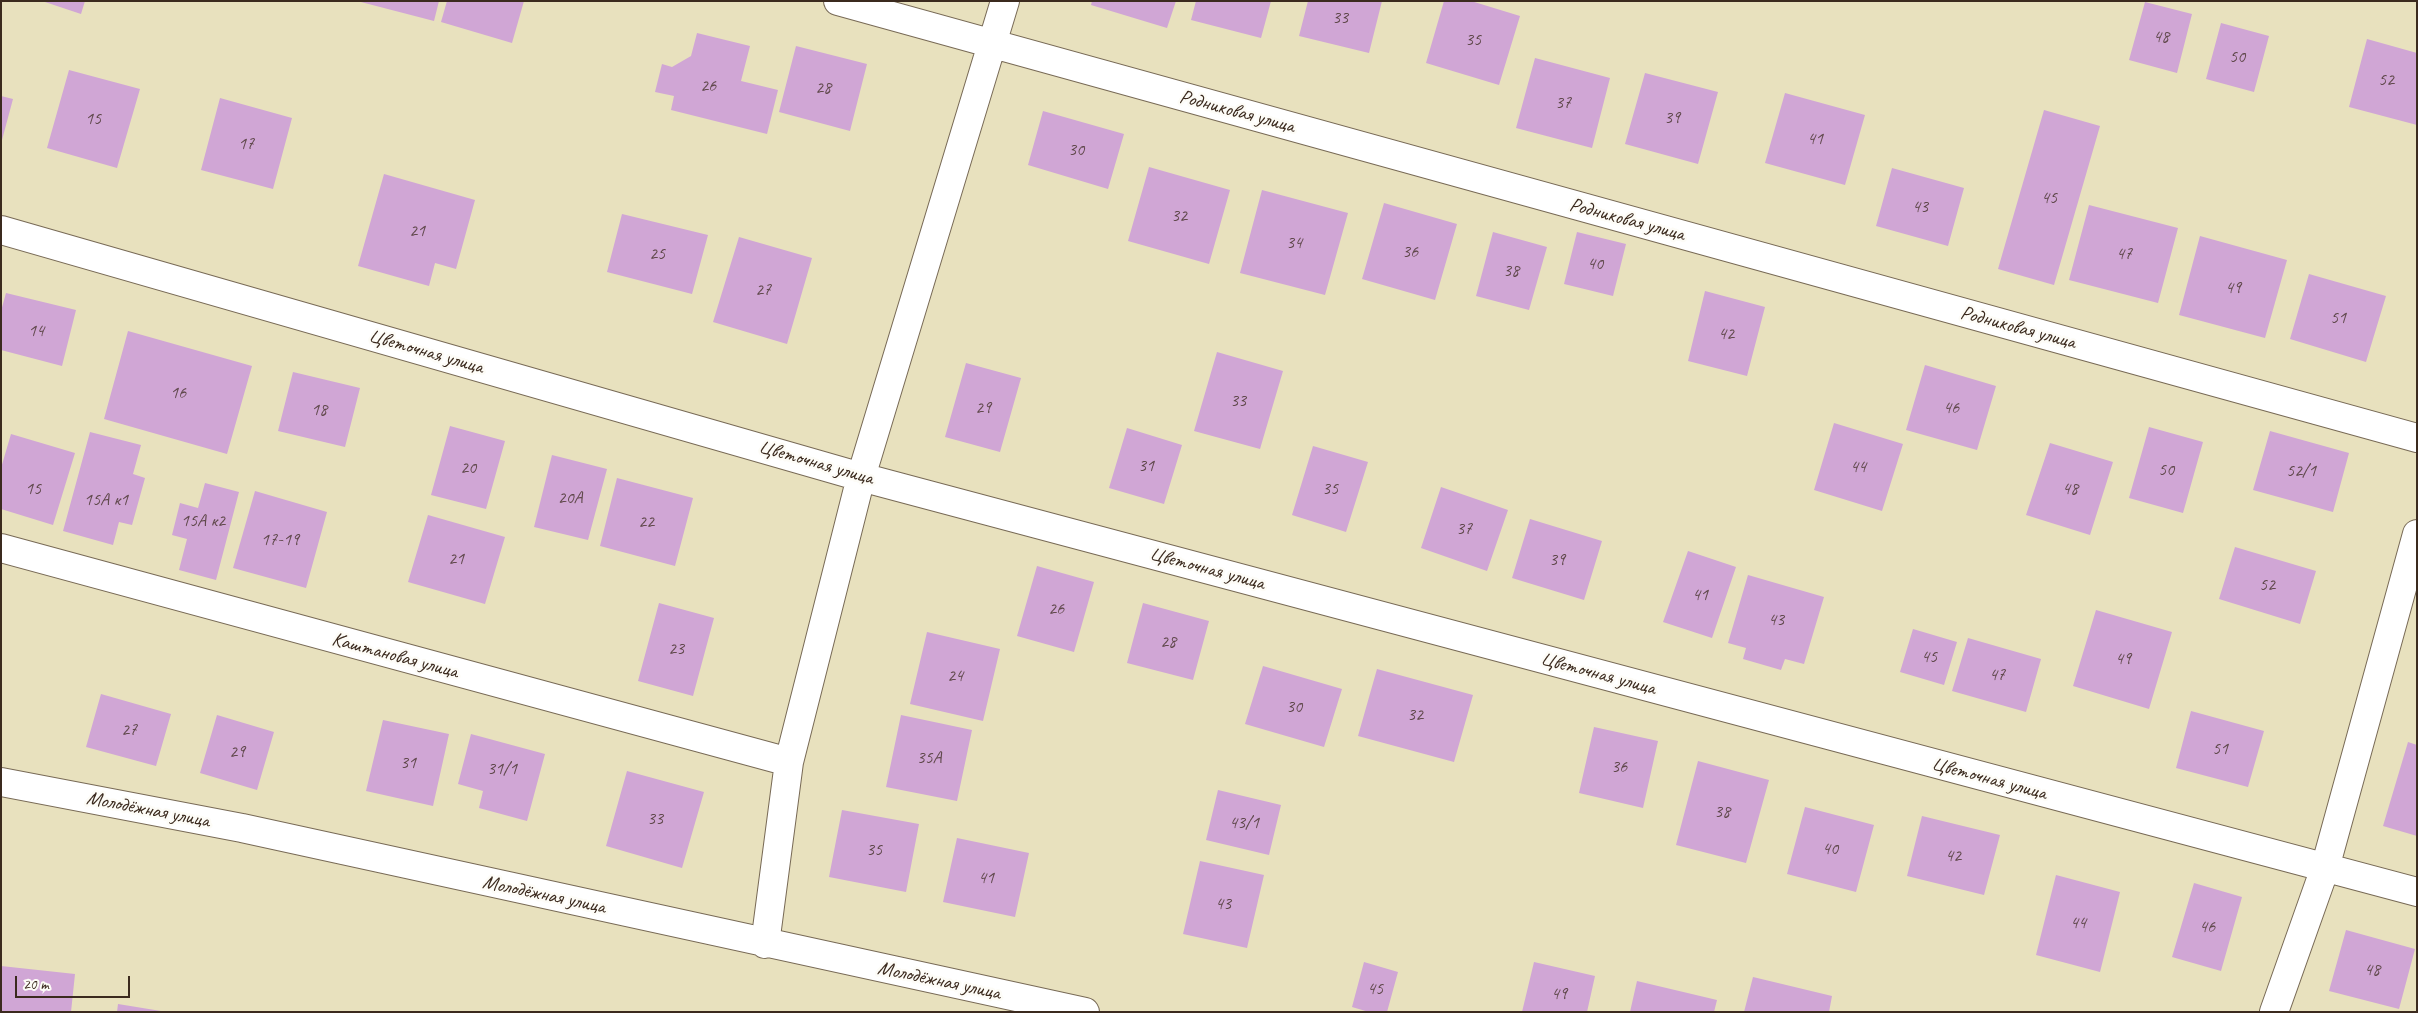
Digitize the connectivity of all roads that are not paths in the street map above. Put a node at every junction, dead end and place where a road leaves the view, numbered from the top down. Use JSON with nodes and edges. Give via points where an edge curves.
{"nodes":[{"id":1,"x":838,"y":1,"type":"edge"},
{"id":2,"x":1005,"y":1,"type":"edge"},
{"id":3,"x":993,"y":45,"type":"junction"},
{"id":4,"x":1,"y":230,"type":"edge"},
{"id":5,"x":2417,"y":438,"type":"edge"},
{"id":6,"x":861,"y":477,"type":"junction"},
{"id":7,"x":2417,"y":534,"type":"edge"},
{"id":8,"x":1,"y":548,"type":"edge"},
{"id":9,"x":789,"y":762,"type":"junction"},
{"id":10,"x":1,"y":782,"type":"edge"},
{"id":11,"x":2325,"y":868,"type":"junction"},
{"id":12,"x":2417,"y":892,"type":"edge"},
{"id":13,"x":765,"y":944,"type":"junction"},
{"id":14,"x":1085,"y":1012,"type":"edge"},
{"id":15,"x":2274,"y":1012,"type":"edge"}],
"edges":[{"from":1,"to":3,"type":"street","name":"Родниковая улица"},
{"from":2,"to":3,"type":"street"},
{"from":3,"to":5,"type":"street","name":"Родниковая улица"},
{"from":3,"to":6,"type":"street"},
{"from":4,"to":6,"type":"street","name":"Цветочная улица"},
{"from":6,"to":9,"type":"street"},
{"from":6,"to":11,"type":"street","name":"Цветочная улица"},
{"from":7,"to":11,"type":"street"},
{"from":8,"to":9,"type":"street","name":"Каштановая улица"},
{"from":9,"to":13,"type":"street"},
{"from":10,"to":13,"type":"street","name":"Молодёжная улица","via":[[242,828]]},
{"from":11,"to":12,"type":"street","name":"Цветочная улица"},
{"from":11,"to":15,"type":"street"},
{"from":13,"to":14,"type":"street","name":"Молодёжная улица"}]}
